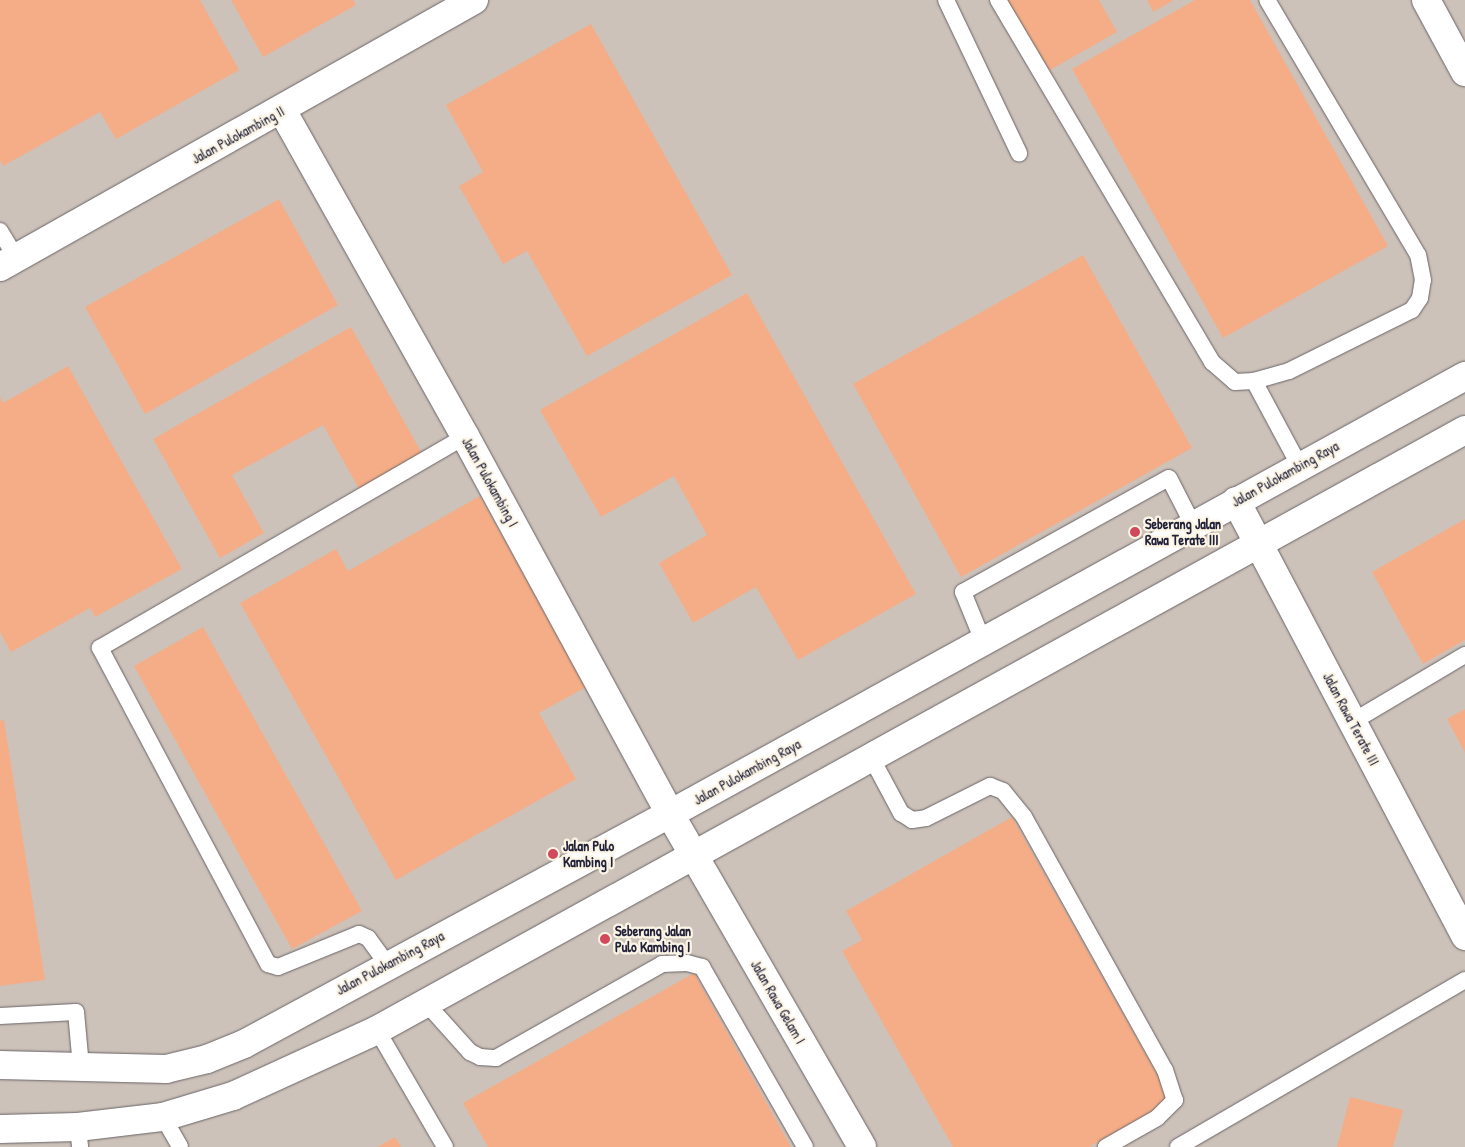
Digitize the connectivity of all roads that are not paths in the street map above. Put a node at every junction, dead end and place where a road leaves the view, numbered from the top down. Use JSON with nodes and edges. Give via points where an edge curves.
{"nodes":[{"id":1,"x":946,"y":0,"type":"edge"},
{"id":2,"x":998,"y":0,"type":"edge"},
{"id":3,"x":1267,"y":0,"type":"edge"},
{"id":4,"x":1426,"y":0,"type":"edge"},
{"id":5,"x":464,"y":2,"type":"edge"},
{"id":6,"x":1465,"y":72,"type":"edge"},
{"id":7,"x":282,"y":110,"type":"junction"},
{"id":8,"x":1019,"y":153,"type":"dead end"},
{"id":9,"x":0,"y":231,"type":"edge"},
{"id":10,"x":8,"y":263,"type":"edge"},
{"id":11,"x":1465,"y":376,"type":"edge"},
{"id":12,"x":1254,"y":381,"type":"junction"},
{"id":13,"x":1465,"y":430,"type":"edge"},
{"id":14,"x":465,"y":436,"type":"junction"},
{"id":15,"x":1299,"y":465,"type":"junction"},
{"id":16,"x":1236,"y":501,"type":"junction"},
{"id":17,"x":1193,"y":525,"type":"junction"},
{"id":18,"x":1260,"y":543,"type":"junction"},
{"id":19,"x":983,"y":641,"type":"junction"},
{"id":20,"x":1465,"y":655,"type":"edge"},
{"id":21,"x":1352,"y":722,"type":"junction"},
{"id":22,"x":871,"y":757,"type":"junction"},
{"id":23,"x":670,"y":814,"type":"junction"},
{"id":24,"x":694,"y":856,"type":"junction"},
{"id":25,"x":1464,"y":933,"type":"edge"},
{"id":26,"x":387,"y":964,"type":"junction"},
{"id":27,"x":1465,"y":980,"type":"edge"},
{"id":28,"x":426,"y":1003,"type":"junction"},
{"id":29,"x":0,"y":1016,"type":"edge"},
{"id":30,"x":377,"y":1030,"type":"junction"},
{"id":31,"x":0,"y":1065,"type":"edge"},
{"id":32,"x":81,"y":1067,"type":"junction"},
{"id":33,"x":162,"y":1117,"type":"junction"},
{"id":34,"x":0,"y":1129,"type":"edge"},
{"id":35,"x":79,"y":1137,"type":"edge"},
{"id":36,"x":180,"y":1147,"type":"edge"},
{"id":37,"x":445,"y":1147,"type":"edge"},
{"id":38,"x":805,"y":1147,"type":"edge"},
{"id":39,"x":862,"y":1147,"type":"edge"},
{"id":40,"x":1106,"y":1147,"type":"edge"},
{"id":41,"x":1178,"y":1147,"type":"edge"}],
"edges":[{"from":1,"to":8,"type":"lane"},
{"from":2,"to":12,"type":"lane","via":[[1212,362],[1235,382]]},
{"from":3,"to":12,"type":"lane","via":[[1418,255],[1423,280],[1420,298],[1412,310],[1289,371]]},
{"from":4,"to":6,"type":"street"},
{"from":5,"to":7,"type":"street","name":"Jalan Pulokambing II"},
{"from":7,"to":10,"type":"street","name":"Jalan Pulokambing II"},
{"from":7,"to":14,"type":"street","name":"Jalan Pulokambing I"},
{"from":9,"to":10,"type":"lane"},
{"from":11,"to":15,"type":"street","name":"Jalan Pulokambing Raya"},
{"from":12,"to":15,"type":"lane"},
{"from":13,"to":18,"type":"street"},
{"from":14,"to":23,"type":"street","name":"Jalan Pulokambing I"},
{"from":14,"to":26,"type":"lane","via":[[100,648],[268,964],[278,967],[358,934],[368,938]]},
{"from":15,"to":16,"type":"street","name":"Jalan Pulokambing Raya"},
{"from":16,"to":17,"type":"street","name":"Jalan Pulokambing Raya"},
{"from":16,"to":18,"type":"street","name":"Jalan Rawa Terate III"},
{"from":17,"to":19,"type":"street","name":"Jalan Pulokambing Raya"},
{"from":17,"to":19,"type":"lane","via":[[1169,478],[963,592]]},
{"from":18,"to":21,"type":"street","name":"Jalan Rawa Terate III"},
{"from":18,"to":22,"type":"street"},
{"from":19,"to":23,"type":"street","name":"Jalan Pulokambing Raya"},
{"from":20,"to":21,"type":"lane"},
{"from":21,"to":25,"type":"street","name":"Jalan Rawa Terate III"},
{"from":22,"to":24,"type":"street"},
{"from":22,"to":40,"type":"lane","via":[[901,813],[912,820],[926,818],[990,786],[1003,791],[1024,817],[1165,1070],[1175,1100],[1157,1118]]},
{"from":23,"to":24,"type":"street","name":"Jalan Pulokambing I"},
{"from":23,"to":26,"type":"street","name":"Jalan Pulokambing Raya"},
{"from":24,"to":28,"type":"street"},
{"from":24,"to":39,"type":"street","name":"Jalan Rawa Gelam I"},
{"from":26,"to":32,"type":"street","name":"Jalan Pulokambing Raya","via":[[244,1044],[207,1059],[166,1069]]},
{"from":27,"to":41,"type":"lane"},
{"from":28,"to":30,"type":"street"},
{"from":28,"to":38,"type":"lane","via":[[470,1052],[480,1057],[496,1058],[662,964],[702,966]]},
{"from":29,"to":32,"type":"lane","via":[[76,1012]]},
{"from":30,"to":33,"type":"street","via":[[233,1096]]},
{"from":30,"to":37,"type":"lane"},
{"from":31,"to":32,"type":"street","name":"Jalan Pulokambing Raya"},
{"from":33,"to":35,"type":"street"},
{"from":33,"to":36,"type":"lane"},
{"from":34,"to":35,"type":"street"}]}
